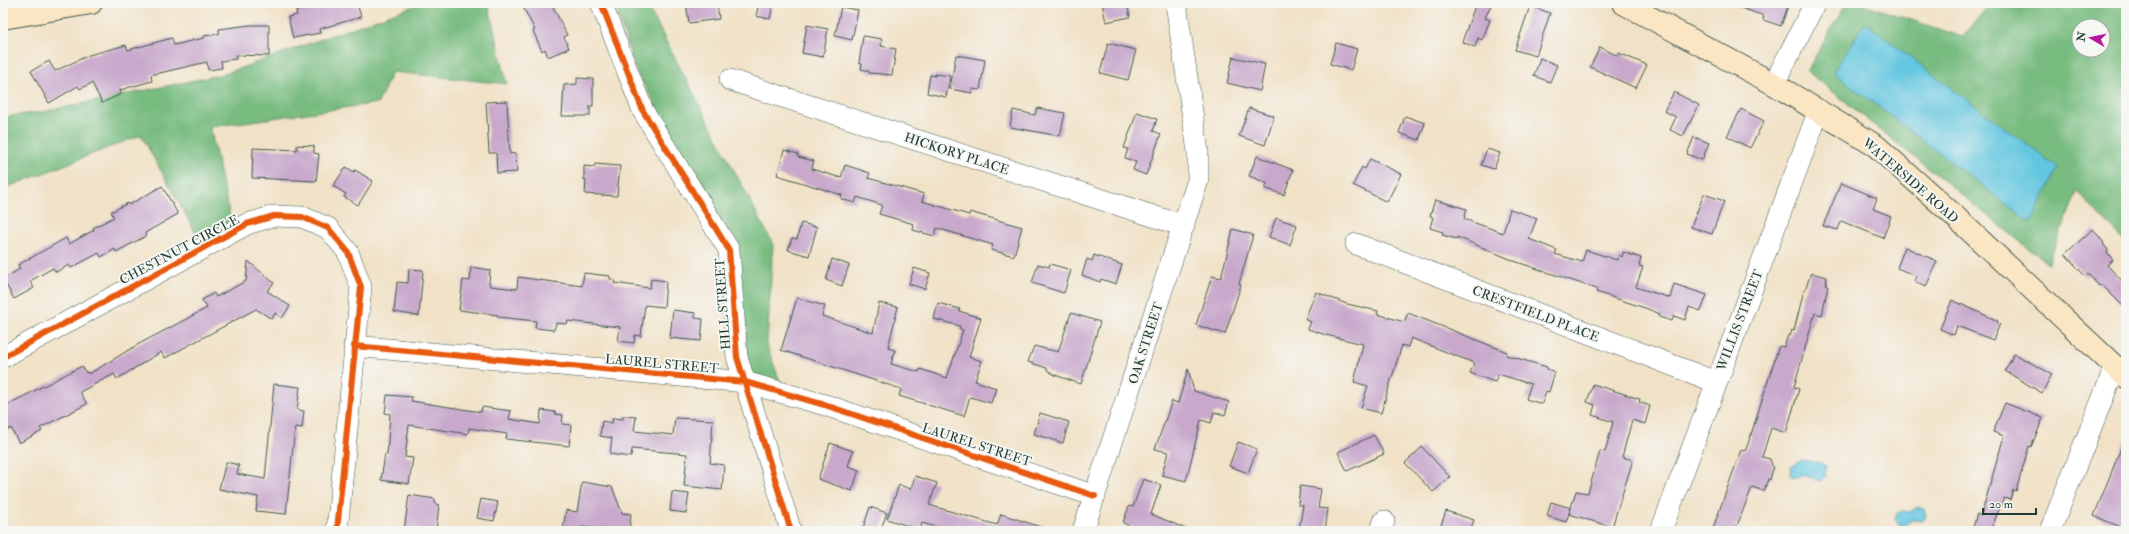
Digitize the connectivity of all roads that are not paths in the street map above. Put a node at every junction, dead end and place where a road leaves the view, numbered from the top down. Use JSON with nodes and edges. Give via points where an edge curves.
{"nodes":[{"id":1,"x":91,"y":3,"type":"edge"},
{"id":2,"x":601,"y":3,"type":"edge"},
{"id":3,"x":1176,"y":3,"type":"edge"},
{"id":4,"x":1623,"y":3,"type":"edge"},
{"id":5,"x":1815,"y":3,"type":"edge"},
{"id":6,"x":3,"y":18,"type":"edge"},
{"id":7,"x":730,"y":80,"type":"dead end"},
{"id":8,"x":1774,"y":84,"type":"junction"},
{"id":9,"x":1819,"y":110,"type":"junction"},
{"id":10,"x":1184,"y":226,"type":"junction"},
{"id":11,"x":1356,"y":244,"type":"dead end"},
{"id":12,"x":354,"y":346,"type":"junction"},
{"id":13,"x":3,"y":357,"type":"edge"},
{"id":14,"x":2121,"y":372,"type":"edge"},
{"id":15,"x":745,"y":382,"type":"junction"},
{"id":16,"x":1716,"y":382,"type":"junction"},
{"id":17,"x":1095,"y":496,"type":"junction"},
{"id":18,"x":337,"y":531,"type":"edge"},
{"id":19,"x":791,"y":531,"type":"edge"},
{"id":20,"x":1083,"y":531,"type":"edge"},
{"id":21,"x":1661,"y":531,"type":"edge"},
{"id":22,"x":2050,"y":531,"type":"edge"}],
"edges":[{"from":1,"to":6,"type":"main road"},
{"from":2,"to":15,"type":"street","name":"HILL STREET","via":[[643,112],[729,250],[737,357]]},
{"from":3,"to":10,"type":"street","name":"OAK STREET","via":[[1198,152],[1198,180]]},
{"from":4,"to":8,"type":"main road","name":"WATERSIDE ROAD"},
{"from":5,"to":8,"type":"street"},
{"from":7,"to":10,"type":"street","name":"HICKORY PLACE"},
{"from":8,"to":9,"type":"main road","name":"WATERSIDE ROAD"},
{"from":9,"to":14,"type":"main road","name":"WATERSIDE ROAD","via":[[1876,146]]},
{"from":9,"to":16,"type":"street","name":"WILLIS STREET"},
{"from":10,"to":17,"type":"street","name":"OAK STREET"},
{"from":11,"to":16,"type":"street","name":"CRESTFIELD PLACE"},
{"from":12,"to":13,"type":"street","name":"CHESTNUT CIRCLE","via":[[361,287],[348,252],[328,228],[302,217],[274,216],[247,224]]},
{"from":12,"to":15,"type":"street","name":"LAUREL STREET"},
{"from":12,"to":18,"type":"street","name":"CHESTNUT CIRCLE"},
{"from":14,"to":22,"type":"street"},
{"from":15,"to":17,"type":"street","name":"LAUREL STREET","via":[[825,405]]},
{"from":15,"to":19,"type":"street","name":"HILL STREET"},
{"from":16,"to":21,"type":"street","name":"WILLIS STREET"},
{"from":17,"to":20,"type":"street","name":"OAK STREET"}]}
